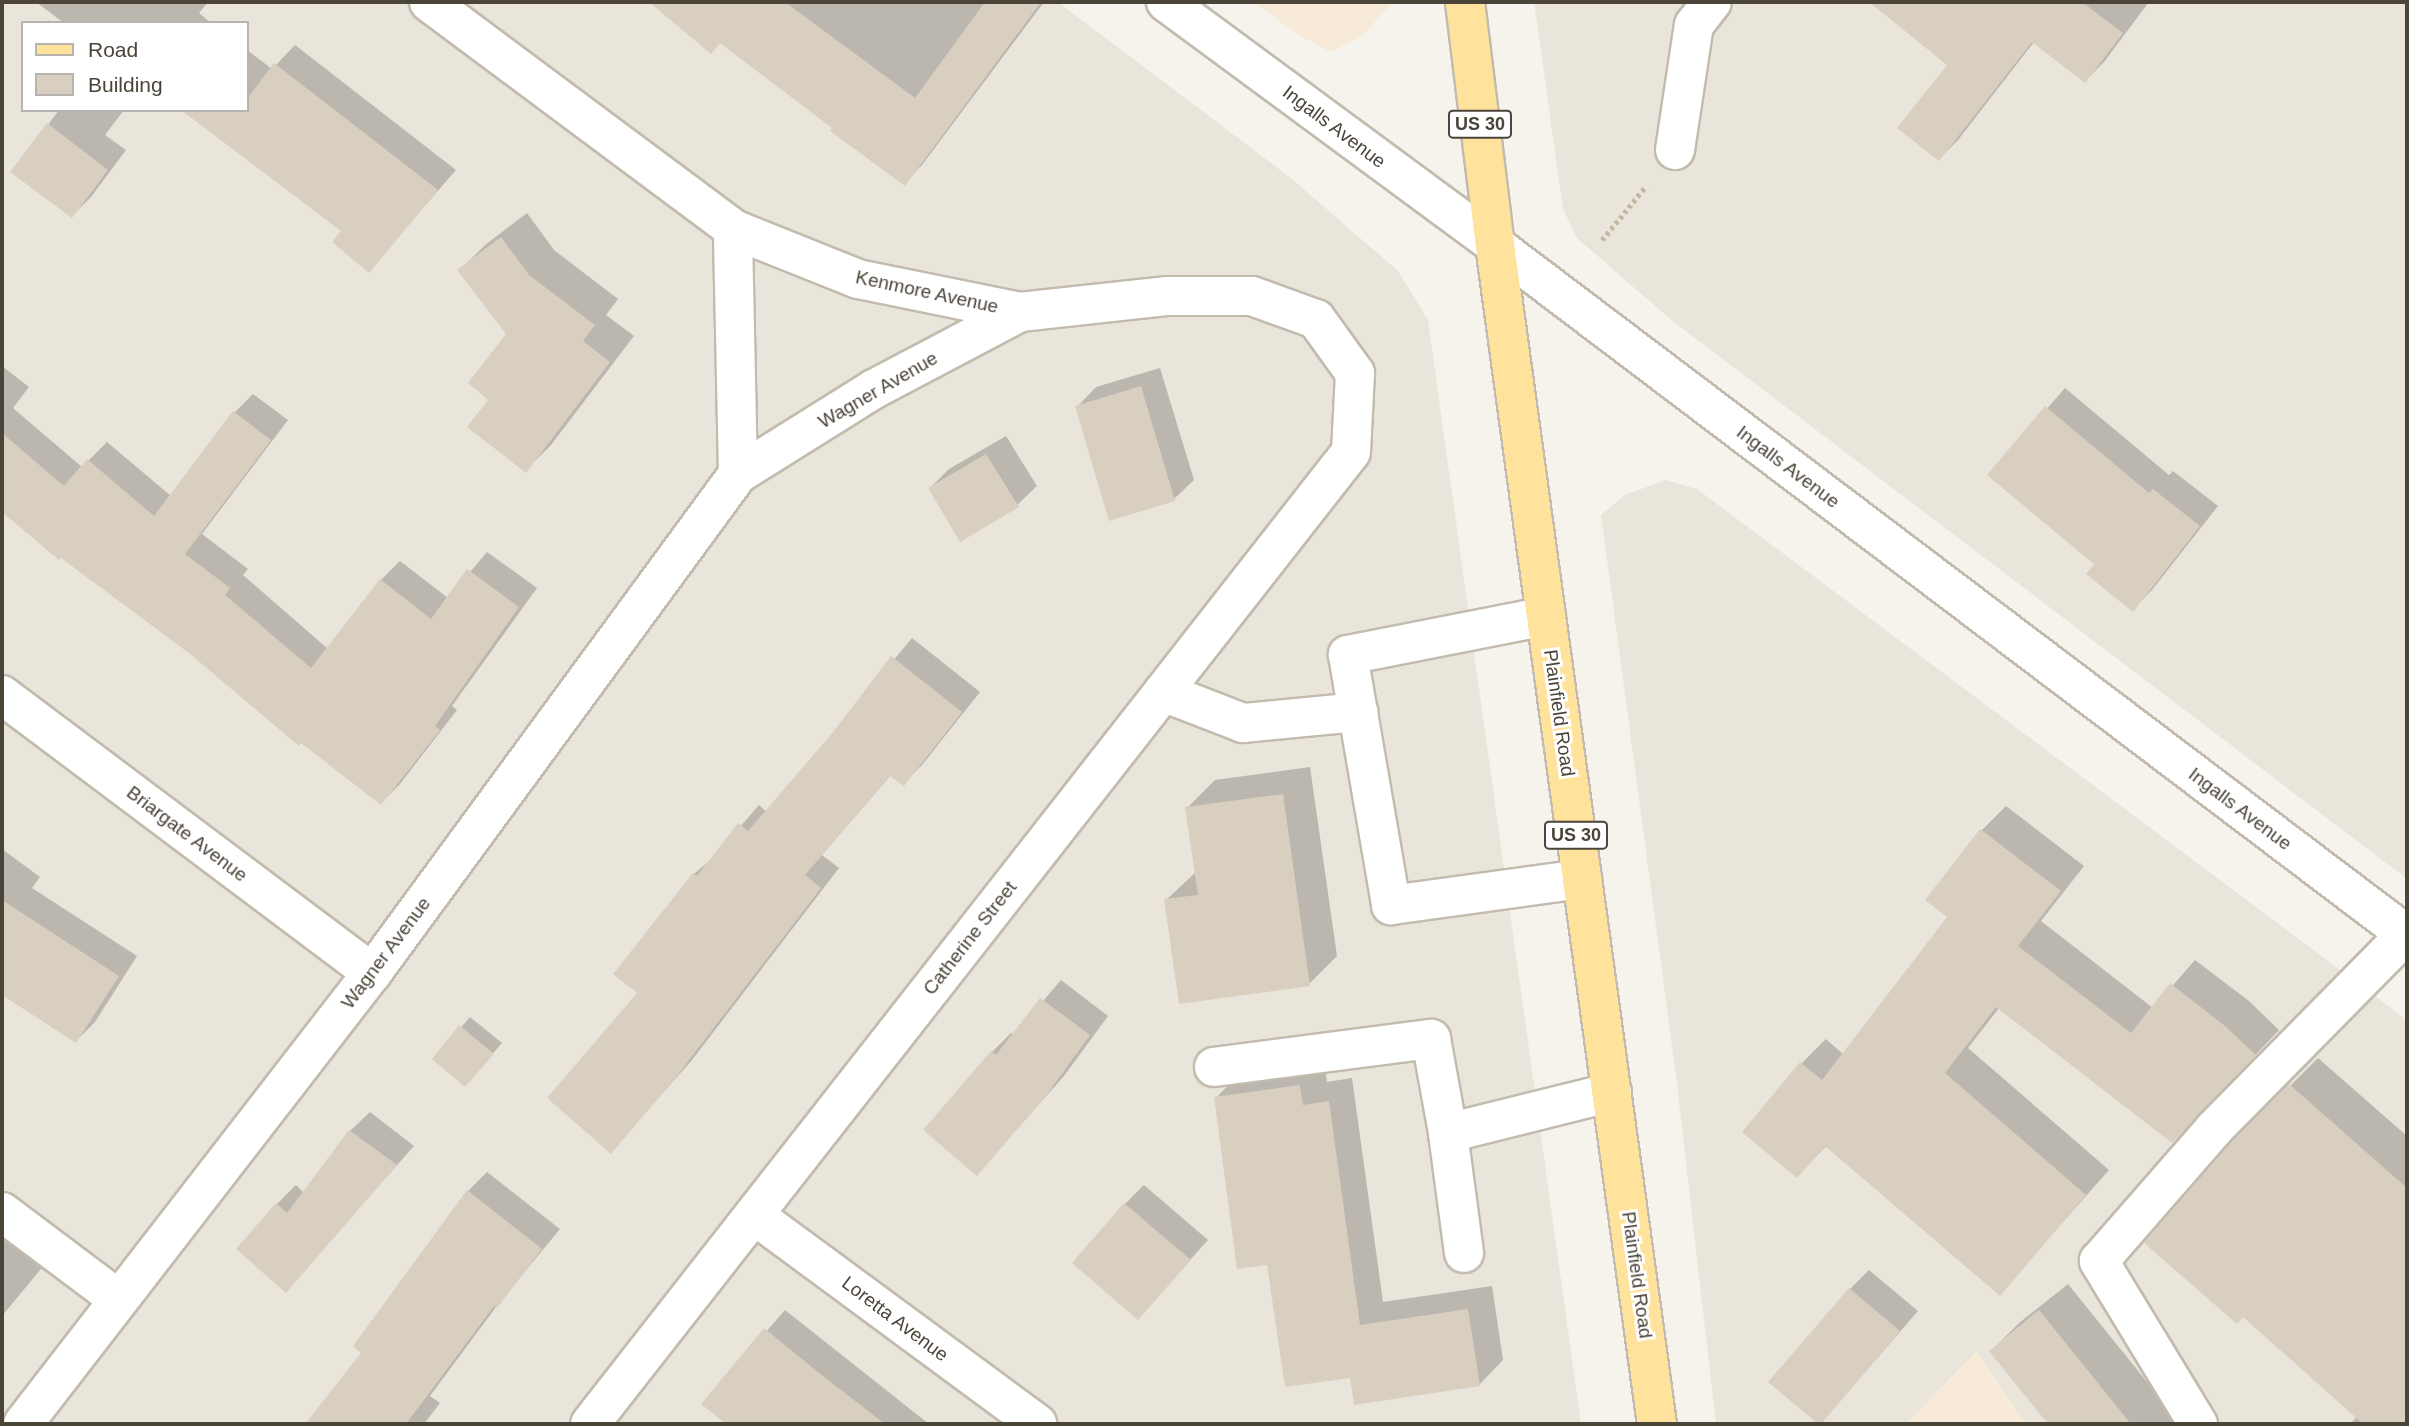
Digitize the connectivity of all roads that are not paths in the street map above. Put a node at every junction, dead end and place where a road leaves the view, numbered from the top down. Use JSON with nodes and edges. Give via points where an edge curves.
{"nodes":[{"id":1,"x":429,"y":2,"type":"edge"},
{"id":2,"x":1465,"y":2,"type":"edge"},
{"id":3,"x":1712,"y":2,"type":"edge"},
{"id":4,"x":1174,"y":3,"type":"edge"},
{"id":5,"x":1675,"y":150,"type":"road end"},
{"id":6,"x":733,"y":229,"type":"junction"},
{"id":7,"x":1495,"y":246,"type":"junction"},
{"id":8,"x":1020,"y":312,"type":"junction"},
{"id":9,"x":1351,"y":452,"type":"joint"},
{"id":10,"x":738,"y":474,"type":"junction"},
{"id":11,"x":1546,"y":616,"type":"junction"},
{"id":12,"x":1164,"y":692,"type":"junction"},
{"id":13,"x":2,"y":695,"type":"edge"},
{"id":14,"x":1358,"y":712,"type":"junction"},
{"id":15,"x":1582,"y":879,"type":"junction"},
{"id":16,"x":2406,"y":934,"type":"edge"},
{"id":17,"x":372,"y":973,"type":"junction"},
{"id":18,"x":1214,"y":1067,"type":"dead end"},
{"id":19,"x":1612,"y":1092,"type":"junction"},
{"id":20,"x":1448,"y":1133,"type":"junction"},
{"id":21,"x":2,"y":1212,"type":"edge"},
{"id":22,"x":754,"y":1215,"type":"junction"},
{"id":23,"x":1465,"y":1254,"type":"dead end"},
{"id":24,"x":119,"y":1300,"type":"junction"},
{"id":25,"x":23,"y":1424,"type":"edge"},
{"id":26,"x":590,"y":1424,"type":"edge"},
{"id":27,"x":1037,"y":1424,"type":"edge"},
{"id":28,"x":1657,"y":1424,"type":"edge"},
{"id":29,"x":2198,"y":1424,"type":"edge"}],
"edges":[{"from":1,"to":6,"type":"street","name":"Kenmore Avenue"},
{"from":2,"to":7,"type":"main road","name":"Plainfield Road","number":"US 30"},
{"from":3,"to":5,"type":"street","via":[[1694,25]]},
{"from":4,"to":7,"type":"street","name":"Ingalls Avenue"},
{"from":6,"to":8,"type":"street","name":"Kenmore Avenue","via":[[858,279]]},
{"from":6,"to":10,"type":"street"},
{"from":7,"to":11,"type":"main road","name":"Plainfield Road","number":"US 30"},
{"from":7,"to":16,"type":"street","name":"Ingalls Avenue"},
{"from":8,"to":9,"type":"street","name":"Kenmore Avenue","via":[[1168,296],[1252,296],[1316,319],[1355,373]]},
{"from":8,"to":10,"type":"street","name":"Wagner Avenue","via":[[874,389]]},
{"from":9,"to":12,"type":"street","name":"Catherine Street"},
{"from":10,"to":17,"type":"street","name":"Wagner Avenue"},
{"from":11,"to":14,"type":"street","via":[[1348,655]]},
{"from":11,"to":15,"type":"main road","name":"Plainfield Road","number":"US 30"},
{"from":12,"to":14,"type":"street","via":[[1243,723]]},
{"from":12,"to":22,"type":"street","name":"Catherine Street"},
{"from":13,"to":17,"type":"street","name":"Briargate Avenue"},
{"from":14,"to":15,"type":"street","via":[[1391,905]]},
{"from":15,"to":19,"type":"main road","name":"Plainfield Road","number":"US 30"},
{"from":16,"to":29,"type":"street","via":[[2214,1129],[2099,1261]]},
{"from":17,"to":24,"type":"street","name":"Wagner Avenue"},
{"from":18,"to":20,"type":"street","via":[[1431,1039]]},
{"from":19,"to":20,"type":"street"},
{"from":19,"to":28,"type":"main road","name":"Plainfield Road","number":"US 30"},
{"from":20,"to":23,"type":"street"},
{"from":21,"to":24,"type":"street"},
{"from":22,"to":26,"type":"street","name":"Catherine Street"},
{"from":22,"to":27,"type":"street","name":"Loretta Avenue"},
{"from":24,"to":25,"type":"street","name":"Wagner Avenue"}]}
